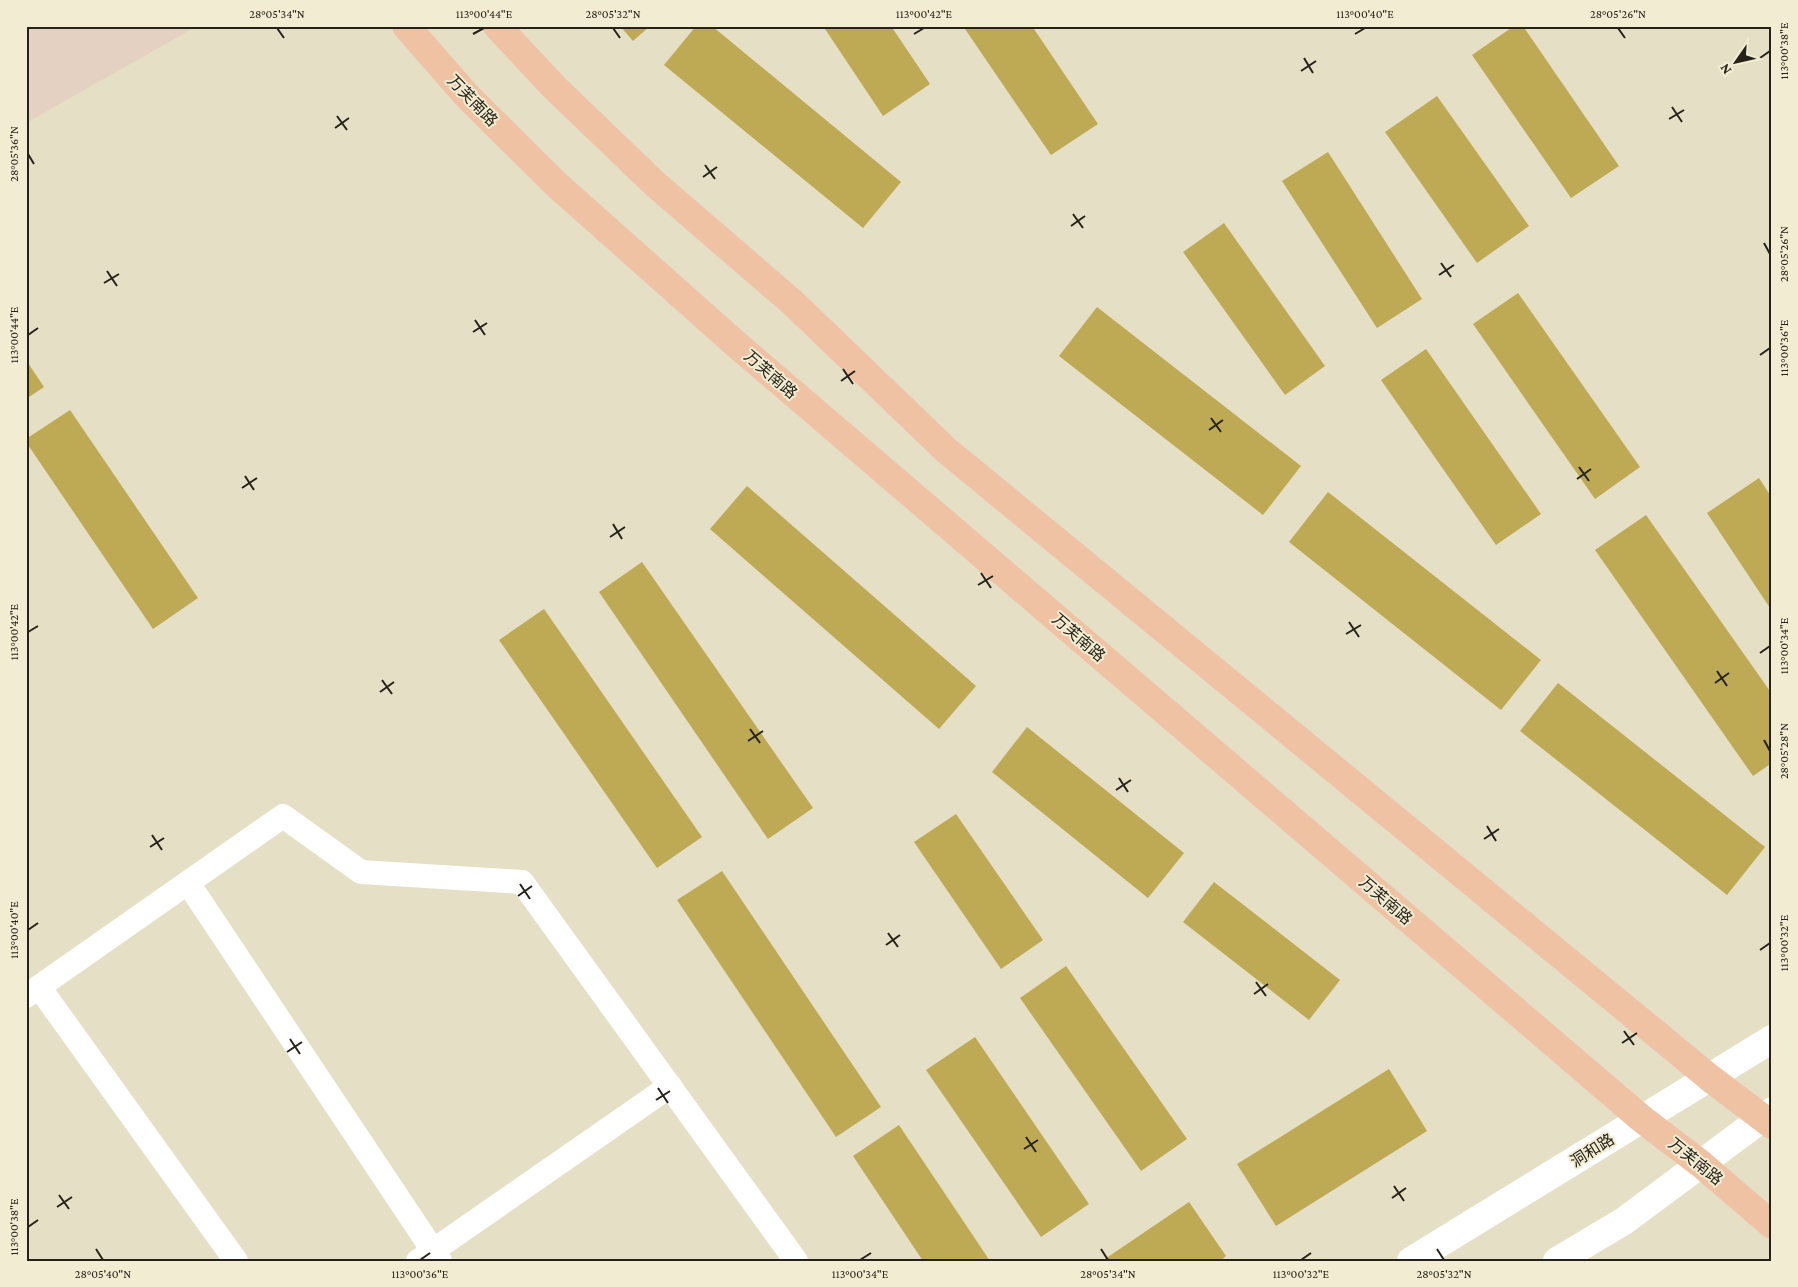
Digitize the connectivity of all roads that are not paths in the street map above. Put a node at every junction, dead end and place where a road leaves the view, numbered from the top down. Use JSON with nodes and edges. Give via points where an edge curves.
{"nodes":[{"id":1,"x":406,"y":26,"type":"edge"},
{"id":2,"x":497,"y":26,"type":"edge"},
{"id":3,"x":188,"y":883,"type":"junction"},
{"id":4,"x":32,"y":992,"type":"edge"},
{"id":5,"x":1772,"y":1039,"type":"edge"},
{"id":6,"x":1710,"y":1078,"type":"junction"},
{"id":7,"x":670,"y":1086,"type":"junction"},
{"id":8,"x":1769,"y":1118,"type":"edge"},
{"id":9,"x":1642,"y":1119,"type":"junction"},
{"id":10,"x":1701,"y":1164,"type":"junction"},
{"id":11,"x":1772,"y":1225,"type":"edge"},
{"id":12,"x":430,"y":1257,"type":"edge"},
{"id":13,"x":236,"y":1261,"type":"edge"},
{"id":14,"x":796,"y":1261,"type":"edge"},
{"id":15,"x":1411,"y":1261,"type":"edge"},
{"id":16,"x":1557,"y":1261,"type":"edge"}],
"edges":[{"from":1,"to":9,"type":"main road","name":"万芙南路","via":[[468,96],[557,185],[737,345]]},
{"from":2,"to":6,"type":"main road","via":[[554,87],[654,183],[793,304],[946,450]]},
{"from":3,"to":4,"type":"street"},
{"from":3,"to":7,"type":"street","via":[[283,816],[361,872],[522,882]]},
{"from":3,"to":12,"type":"street"},
{"from":4,"to":13,"type":"street"},
{"from":5,"to":6,"type":"street","name":"洞和路"},
{"from":6,"to":8,"type":"main road"},
{"from":6,"to":9,"type":"street","name":"洞和路"},
{"from":7,"to":12,"type":"street"},
{"from":7,"to":14,"type":"street"},
{"from":8,"to":10,"type":"street"},
{"from":9,"to":10,"type":"main road","name":"万芙南路"},
{"from":9,"to":15,"type":"street","name":"洞和路"},
{"from":10,"to":11,"type":"main road","name":"万芙南路"},
{"from":10,"to":16,"type":"street","via":[[1624,1221]]}]}
